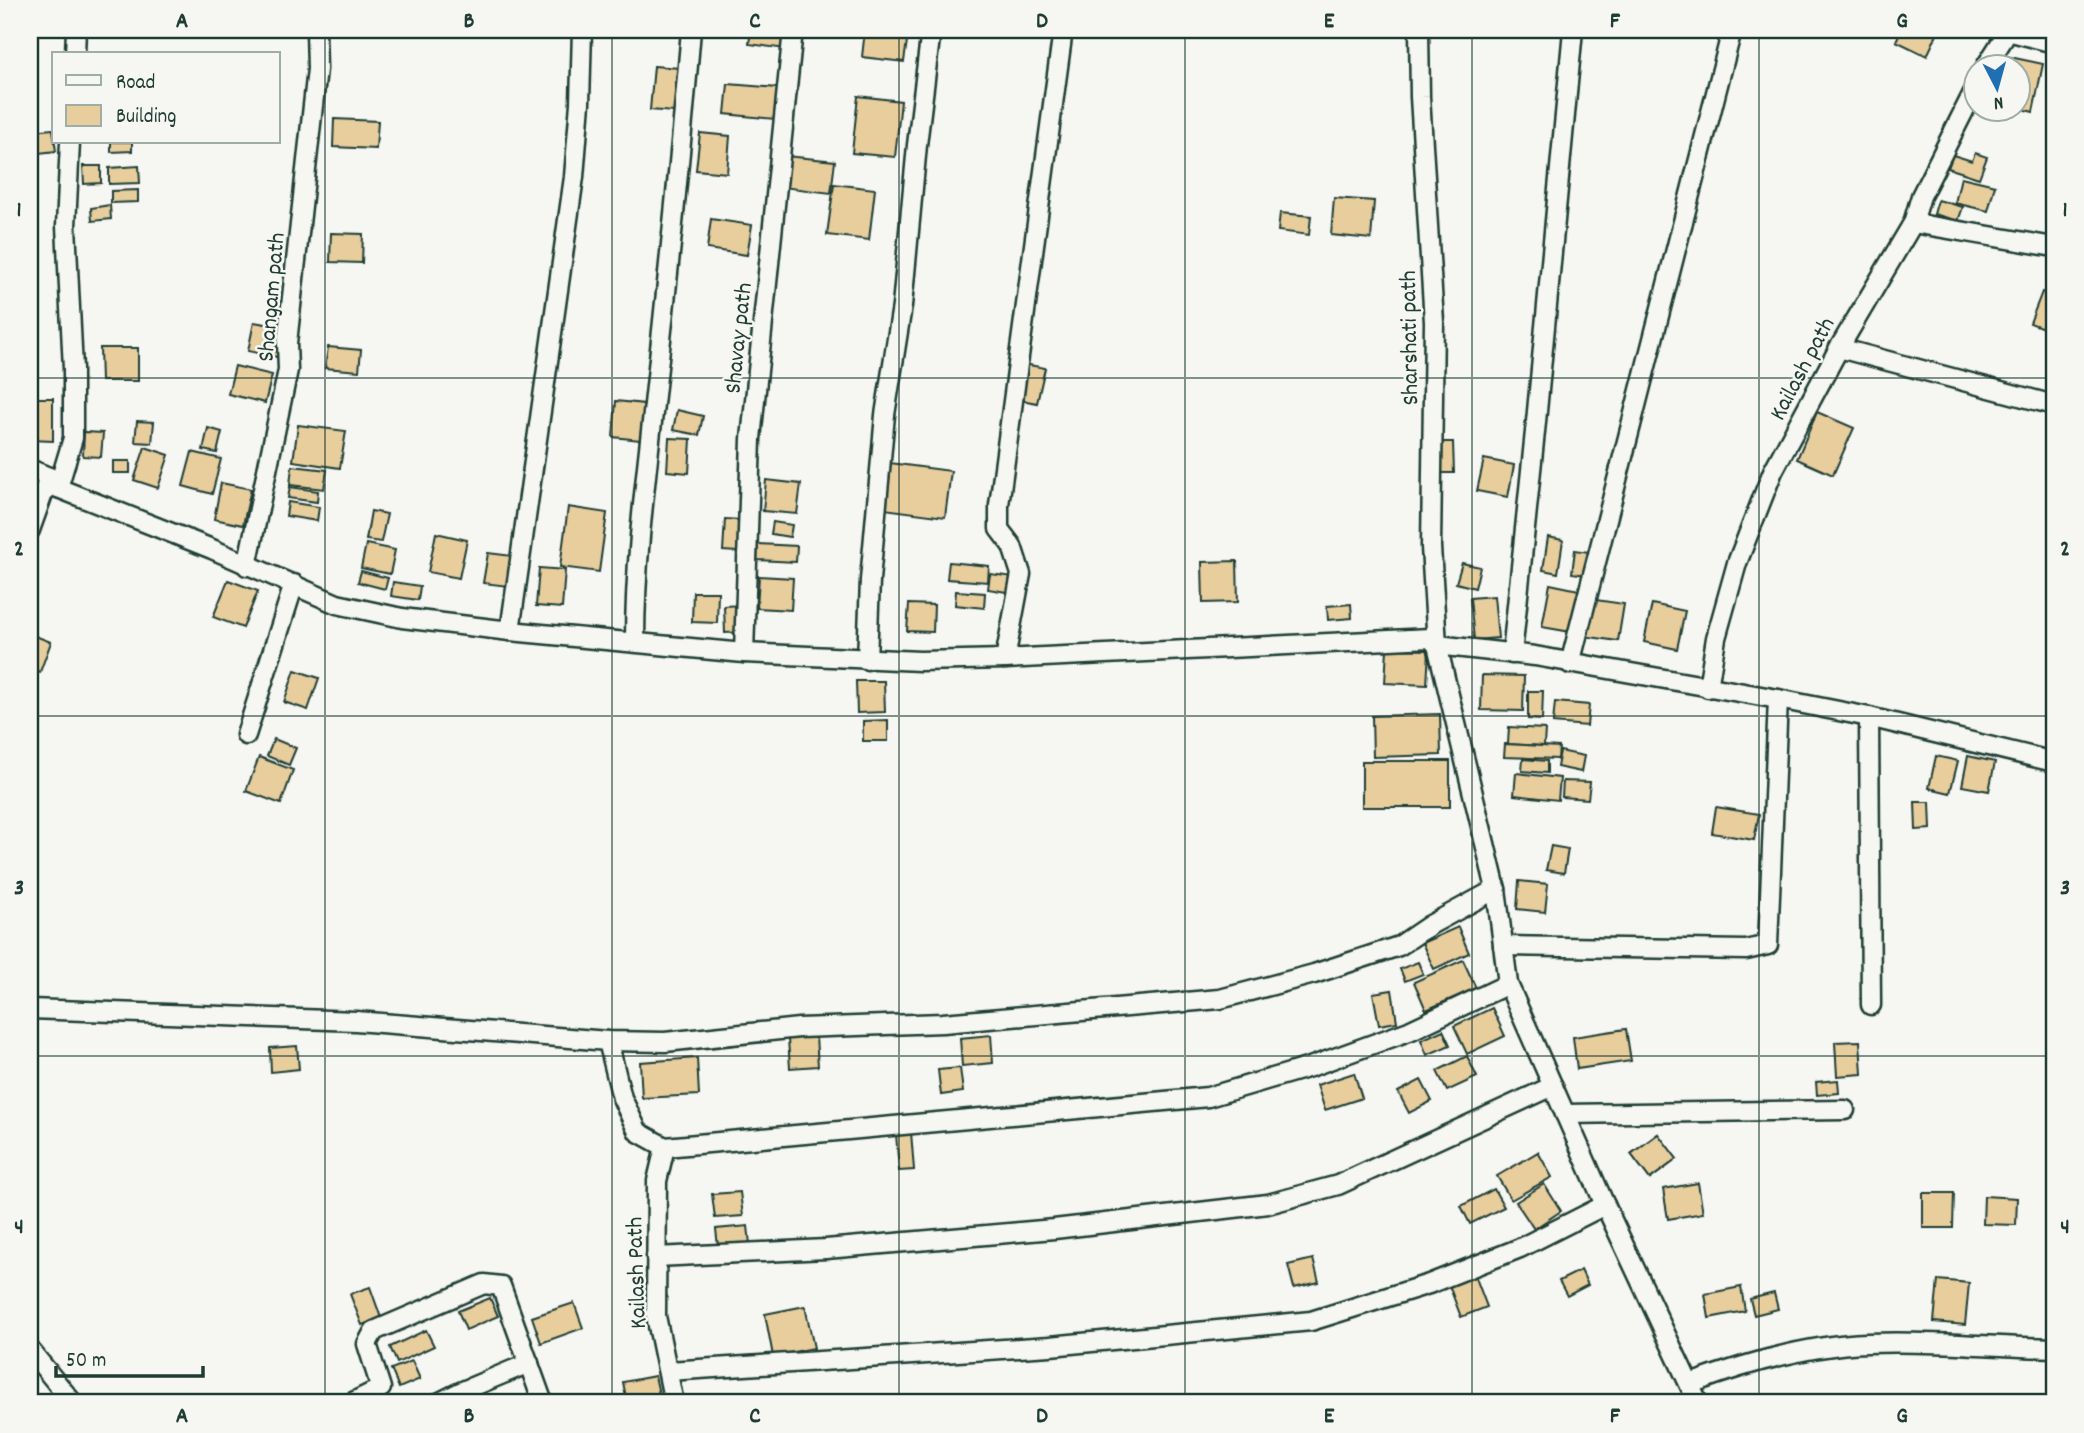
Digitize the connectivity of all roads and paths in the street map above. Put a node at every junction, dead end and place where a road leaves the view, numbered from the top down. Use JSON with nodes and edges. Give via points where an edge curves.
{"nodes":[{"id":1,"x":76,"y":30,"type":"edge"},
{"id":2,"x":317,"y":30,"type":"edge"},
{"id":3,"x":582,"y":30,"type":"edge"},
{"id":4,"x":691,"y":30,"type":"edge"},
{"id":5,"x":793,"y":30,"type":"edge"},
{"id":6,"x":931,"y":30,"type":"edge"},
{"id":7,"x":1063,"y":30,"type":"edge"},
{"id":8,"x":1419,"y":30,"type":"edge"},
{"id":9,"x":1573,"y":30,"type":"edge"},
{"id":10,"x":1732,"y":30,"type":"edge"},
{"id":11,"x":2008,"y":30,"type":"edge"},
{"id":12,"x":2054,"y":43,"type":"edge"},
{"id":13,"x":75,"y":52,"type":"edge"},
{"id":14,"x":1995,"y":52,"type":"edge"},
{"id":15,"x":1962,"y":115,"type":"edge"},
{"id":16,"x":70,"y":144,"type":"edge"},
{"id":17,"x":1913,"y":223,"type":"junction"},
{"id":18,"x":2054,"y":247,"type":"edge"},
{"id":19,"x":1839,"y":348,"type":"junction"},
{"id":20,"x":2054,"y":405,"type":"edge"},
{"id":21,"x":30,"y":469,"type":"edge"},
{"id":22,"x":53,"y":483,"type":"junction"},
{"id":23,"x":30,"y":530,"type":"edge"},
{"id":24,"x":247,"y":566,"type":"junction"},
{"id":25,"x":294,"y":584,"type":"junction"},
{"id":26,"x":510,"y":631,"type":"junction"},
{"id":27,"x":635,"y":641,"type":"junction"},
{"id":28,"x":1437,"y":645,"type":"junction"},
{"id":29,"x":744,"y":653,"type":"junction"},
{"id":30,"x":1512,"y":654,"type":"junction"},
{"id":31,"x":1005,"y":659,"type":"junction"},
{"id":32,"x":867,"y":660,"type":"junction"},
{"id":33,"x":1570,"y":664,"type":"junction"},
{"id":34,"x":1707,"y":688,"type":"junction"},
{"id":35,"x":1778,"y":699,"type":"junction"},
{"id":36,"x":1869,"y":717,"type":"junction"},
{"id":37,"x":246,"y":735,"type":"dead end"},
{"id":38,"x":2054,"y":760,"type":"edge"},
{"id":39,"x":1496,"y":888,"type":"junction"},
{"id":40,"x":1503,"y":946,"type":"junction"},
{"id":41,"x":1508,"y":984,"type":"junction"},
{"id":42,"x":1871,"y":1005,"type":"dead end"},
{"id":43,"x":30,"y":1009,"type":"edge"},
{"id":44,"x":608,"y":1041,"type":"junction"},
{"id":45,"x":1553,"y":1086,"type":"junction"},
{"id":46,"x":1845,"y":1110,"type":"dead end"},
{"id":47,"x":1565,"y":1114,"type":"junction"},
{"id":48,"x":665,"y":1147,"type":"junction"},
{"id":49,"x":1605,"y":1205,"type":"junction"},
{"id":50,"x":656,"y":1256,"type":"junction"},
{"id":51,"x":2054,"y":1348,"type":"edge"},
{"id":52,"x":30,"y":1350,"type":"edge"},
{"id":53,"x":529,"y":1363,"type":"junction"},
{"id":54,"x":668,"y":1371,"type":"junction"},
{"id":55,"x":1690,"y":1384,"type":"junction"},
{"id":56,"x":381,"y":1388,"type":"junction"},
{"id":57,"x":73,"y":1403,"type":"edge"},
{"id":58,"x":351,"y":1403,"type":"edge"},
{"id":59,"x":391,"y":1403,"type":"edge"},
{"id":60,"x":438,"y":1403,"type":"edge"},
{"id":61,"x":543,"y":1403,"type":"edge"},
{"id":62,"x":674,"y":1403,"type":"edge"},
{"id":63,"x":1698,"y":1403,"type":"edge"}],
"edges":[{"from":1,"to":13,"type":"street"},
{"from":2,"to":24,"type":"street","name":"Shangam path","via":[[288,370]]},
{"from":3,"to":26,"type":"street","via":[[575,177]]},
{"from":4,"to":27,"type":"street","via":[[645,487]]},
{"from":5,"to":29,"type":"street","name":"Shavay path","via":[[751,439]]},
{"from":6,"to":32,"type":"street","via":[[902,306],[885,415]]},
{"from":7,"to":31,"type":"street","via":[[999,505],[999,529],[1012,546],[1021,574]]},
{"from":8,"to":28,"type":"street","name":"Sharshati path","via":[[1434,322],[1431,547]]},
{"from":9,"to":30,"type":"street"},
{"from":10,"to":33,"type":"street"},
{"from":11,"to":12,"type":"street"},
{"from":11,"to":14,"type":"street"},
{"from":15,"to":17,"type":"street","name":"Kailash path","via":[[1921,196]]},
{"from":16,"to":22,"type":"street","via":[[66,226],[73,438]]},
{"from":17,"to":18,"type":"street"},
{"from":17,"to":19,"type":"street","name":"Kailash path"},
{"from":19,"to":20,"type":"street"},
{"from":19,"to":34,"type":"street","name":"Kailash path","via":[[1773,471],[1737,564]]},
{"from":21,"to":22,"type":"street"},
{"from":22,"to":23,"type":"street"},
{"from":22,"to":24,"type":"street"},
{"from":24,"to":25,"type":"street"},
{"from":25,"to":26,"type":"street","via":[[337,604],[389,616]]},
{"from":25,"to":37,"type":"street"},
{"from":26,"to":27,"type":"street"},
{"from":27,"to":29,"type":"street"},
{"from":28,"to":30,"type":"street"},
{"from":28,"to":31,"type":"street","via":[[1430,638]]},
{"from":28,"to":39,"type":"street","name":"Sharshati path"},
{"from":29,"to":32,"type":"street"},
{"from":30,"to":33,"type":"street"},
{"from":31,"to":32,"type":"street"},
{"from":33,"to":34,"type":"street"},
{"from":34,"to":35,"type":"street"},
{"from":35,"to":36,"type":"street"},
{"from":35,"to":40,"type":"street","via":[[1768,945],[1746,950]]},
{"from":36,"to":38,"type":"street"},
{"from":36,"to":42,"type":"street"},
{"from":39,"to":40,"type":"street","name":"Sharshati path"},
{"from":39,"to":44,"type":"street","via":[[1399,946],[1220,999],[943,1023],[799,1028],[666,1042]]},
{"from":40,"to":41,"type":"street","name":"Sharshati path"},
{"from":41,"to":45,"type":"street","name":"Sharshati path"},
{"from":41,"to":48,"type":"street","via":[[1384,1040],[1208,1097]]},
{"from":43,"to":44,"type":"street","via":[[356,1021]]},
{"from":44,"to":48,"type":"street","via":[[622,1098],[638,1132]]},
{"from":45,"to":47,"type":"street","name":"Sharshati path"},
{"from":45,"to":50,"type":"street","via":[[1338,1185],[1268,1204],[853,1247]]},
{"from":46,"to":47,"type":"street"},
{"from":47,"to":49,"type":"street","name":"Sharshati path"},
{"from":48,"to":50,"type":"street","name":"Kailash Path","via":[[657,1181]]},
{"from":49,"to":54,"type":"street","via":[[1520,1248],[1429,1284],[1311,1321],[1050,1346]]},
{"from":49,"to":55,"type":"street","name":"Sharshati path"},
{"from":50,"to":54,"type":"street","name":"Kailash Path","via":[[656,1317]]},
{"from":51,"to":55,"type":"street","via":[[1865,1343],[1795,1354]]},
{"from":52,"to":57,"type":"street"},
{"from":53,"to":56,"type":"street","via":[[500,1286],[484,1284],[374,1331],[367,1344]]},
{"from":53,"to":60,"type":"street"},
{"from":53,"to":61,"type":"street"},
{"from":54,"to":62,"type":"street","name":"Kailash Path"},
{"from":55,"to":63,"type":"street","name":"Sharshati path"},
{"from":56,"to":58,"type":"street"},
{"from":56,"to":59,"type":"street"}]}
